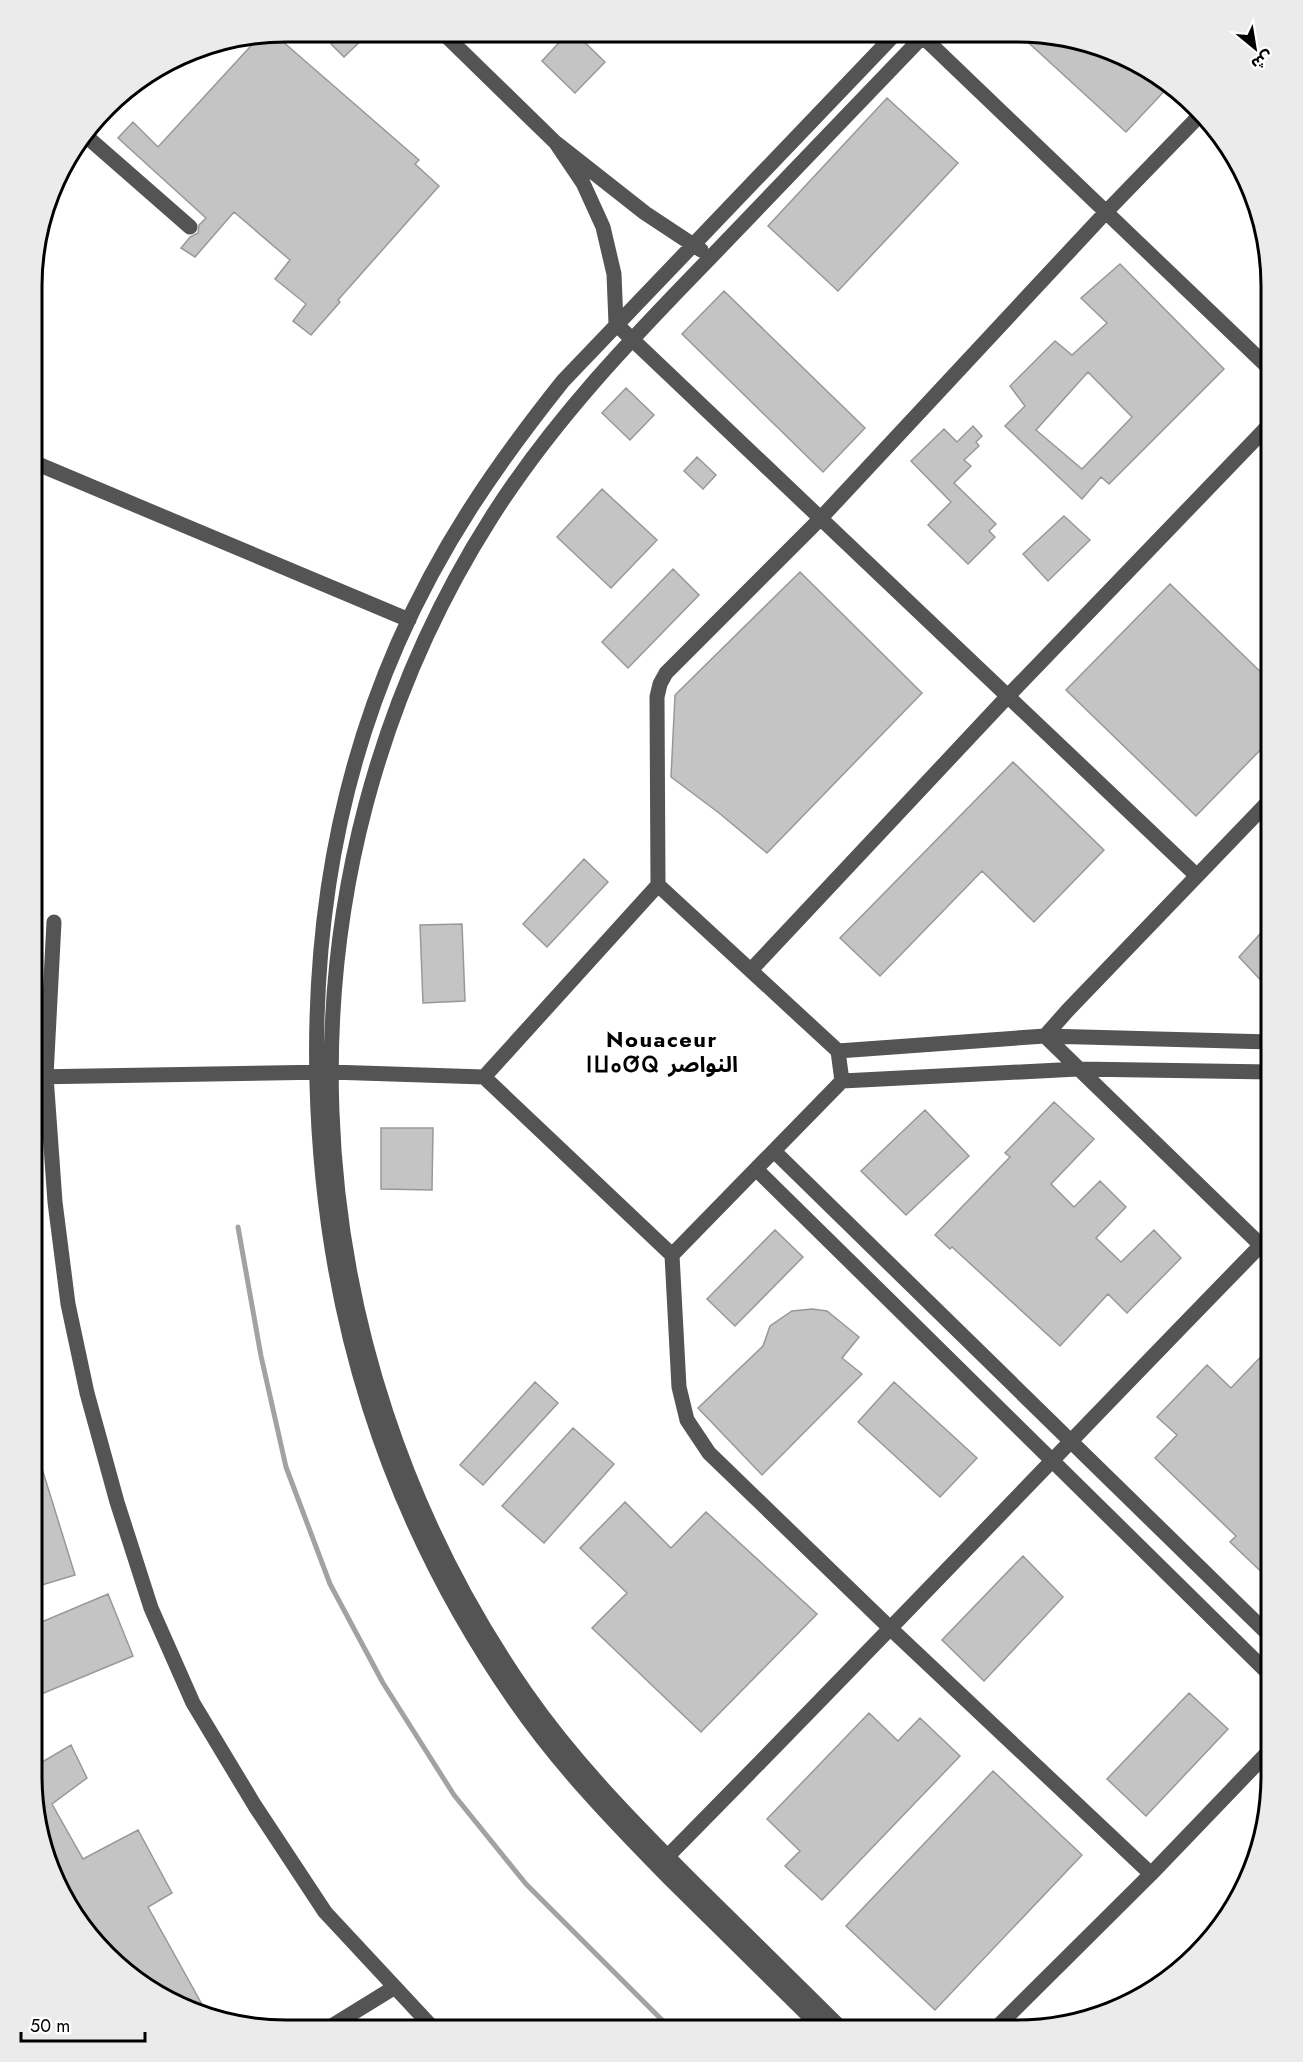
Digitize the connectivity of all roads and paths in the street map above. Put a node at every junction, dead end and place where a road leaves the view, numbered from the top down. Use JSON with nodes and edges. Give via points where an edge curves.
{"nodes":[{"id":1,"x":452,"y":42,"type":"edge"},
{"id":2,"x":887,"y":42,"type":"edge"},
{"id":3,"x":916,"y":42,"type":"edge"},
{"id":4,"x":930,"y":42,"type":"edge"},
{"id":5,"x":1196,"y":120,"type":"edge"},
{"id":6,"x":90,"y":140,"type":"edge"},
{"id":7,"x":556,"y":143,"type":"junction"},
{"id":8,"x":1106,"y":212,"type":"junction"},
{"id":9,"x":190,"y":227,"type":"dead end"},
{"id":10,"x":692,"y":245,"type":"junction"},
{"id":11,"x":711,"y":257,"type":"junction"},
{"id":12,"x":616,"y":324,"type":"junction"},
{"id":13,"x":632,"y":339,"type":"junction"},
{"id":14,"x":1261,"y":360,"type":"edge"},
{"id":15,"x":1261,"y":433,"type":"edge"},
{"id":16,"x":42,"y":466,"type":"edge"},
{"id":17,"x":820,"y":519,"type":"junction"},
{"id":18,"x":410,"y":620,"type":"junction"},
{"id":19,"x":1008,"y":696,"type":"junction"},
{"id":20,"x":1261,"y":809,"type":"edge"},
{"id":21,"x":1196,"y":875,"type":"junction"},
{"id":22,"x":658,"y":885,"type":"junction"},
{"id":23,"x":54,"y":922,"type":"dead end"},
{"id":24,"x":751,"y":970,"type":"junction"},
{"id":25,"x":1045,"y":1036,"type":"junction"},
{"id":26,"x":1261,"y":1042,"type":"edge"},
{"id":27,"x":838,"y":1051,"type":"junction"},
{"id":28,"x":42,"y":1054,"type":"edge"},
{"id":29,"x":1078,"y":1069,"type":"junction"},
{"id":30,"x":1261,"y":1072,"type":"edge"},
{"id":31,"x":323,"y":1073,"type":"junction"},
{"id":32,"x":42,"y":1076,"type":"edge"},
{"id":33,"x":484,"y":1077,"type":"junction"},
{"id":34,"x":842,"y":1081,"type":"junction"},
{"id":35,"x":42,"y":1092,"type":"edge"},
{"id":36,"x":774,"y":1151,"type":"junction"},
{"id":37,"x":756,"y":1169,"type":"junction"},
{"id":38,"x":1261,"y":1245,"type":"edge"},
{"id":39,"x":672,"y":1255,"type":"junction"},
{"id":40,"x":1261,"y":1255,"type":"edge"},
{"id":41,"x":1070,"y":1441,"type":"junction"},
{"id":42,"x":1051,"y":1460,"type":"junction"},
{"id":43,"x":1261,"y":1627,"type":"edge"},
{"id":44,"x":891,"y":1629,"type":"junction"},
{"id":45,"x":1261,"y":1666,"type":"edge"},
{"id":46,"x":1261,"y":1759,"type":"edge"},
{"id":47,"x":663,"y":1862,"type":"junction"},
{"id":48,"x":1151,"y":1874,"type":"junction"},
{"id":49,"x":739,"y":1938,"type":"junction"},
{"id":50,"x":395,"y":1987,"type":"junction"},
{"id":51,"x":342,"y":2020,"type":"edge"},
{"id":52,"x":426,"y":2020,"type":"edge"},
{"id":53,"x":814,"y":2020,"type":"edge"},
{"id":54,"x":832,"y":2020,"type":"edge"},
{"id":55,"x":1004,"y":2020,"type":"edge"}],
"edges":[{"from":1,"to":7,"type":"street"},
{"from":2,"to":10,"type":"street"},
{"from":3,"to":11,"type":"street"},
{"from":4,"to":8,"type":"street"},
{"from":5,"to":8,"type":"street"},
{"from":6,"to":9,"type":"street"},
{"from":7,"to":10,"type":"street"},
{"from":7,"to":12,"type":"street","via":[[583,183],[603,227],[614,274]]},
{"from":8,"to":14,"type":"street"},
{"from":8,"to":17,"type":"street"},
{"from":10,"to":11,"type":"street"},
{"from":10,"to":12,"type":"street"},
{"from":11,"to":13,"type":"street"},
{"from":12,"to":13,"type":"street"},
{"from":12,"to":18,"type":"street","via":[[562,381],[514,443],[470,507]]},
{"from":13,"to":17,"type":"street"},
{"from":13,"to":31,"type":"street","via":[[580,396],[508,492],[452,586],[419,655],[368,799],[351,873]]},
{"from":15,"to":19,"type":"street"},
{"from":16,"to":18,"type":"street"},
{"from":17,"to":19,"type":"street"},
{"from":17,"to":22,"type":"street","via":[[666,673],[660,684]]},
{"from":18,"to":31,"type":"street","via":[[369,718],[330,870],[315,1035]]},
{"from":19,"to":21,"type":"street"},
{"from":19,"to":24,"type":"street"},
{"from":20,"to":21,"type":"street"},
{"from":21,"to":25,"type":"street"},
{"from":22,"to":24,"type":"street"},
{"from":22,"to":33,"type":"street"},
{"from":23,"to":28,"type":"street"},
{"from":24,"to":27,"type":"street"},
{"from":25,"to":26,"type":"street"},
{"from":25,"to":27,"type":"street"},
{"from":25,"to":29,"type":"street"},
{"from":27,"to":34,"type":"street"},
{"from":29,"to":30,"type":"street"},
{"from":29,"to":34,"type":"street"},
{"from":29,"to":38,"type":"street"},
{"from":31,"to":32,"type":"street"},
{"from":31,"to":33,"type":"street"},
{"from":31,"to":47,"type":"street","via":[[345,1256],[386,1436],[414,1524],[461,1603],[485,1656],[524,1713],[581,1785]]},
{"from":33,"to":39,"type":"street"},
{"from":34,"to":36,"type":"street"},
{"from":35,"to":50,"type":"street","via":[[68,1304],[87,1393],[151,1608],[193,1703],[255,1806],[325,1912]]},
{"from":36,"to":37,"type":"street"},
{"from":36,"to":41,"type":"street"},
{"from":37,"to":39,"type":"street"},
{"from":37,"to":42,"type":"street"},
{"from":39,"to":44,"type":"street","via":[[679,1386],[687,1420],[709,1453]]},
{"from":40,"to":41,"type":"street"},
{"from":41,"to":42,"type":"street"},
{"from":41,"to":43,"type":"street"},
{"from":42,"to":44,"type":"street"},
{"from":42,"to":45,"type":"street"},
{"from":44,"to":47,"type":"street"},
{"from":44,"to":48,"type":"street"},
{"from":46,"to":48,"type":"street"},
{"from":47,"to":49,"type":"street"},
{"from":48,"to":55,"type":"street"},
{"from":49,"to":53,"type":"street"},
{"from":49,"to":54,"type":"street"},
{"from":50,"to":51,"type":"street"},
{"from":50,"to":52,"type":"street"}]}
